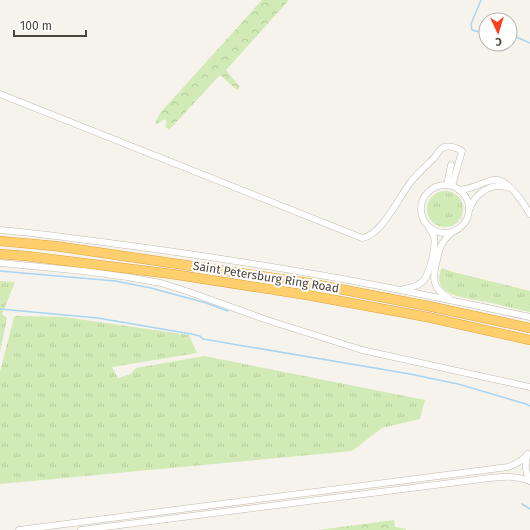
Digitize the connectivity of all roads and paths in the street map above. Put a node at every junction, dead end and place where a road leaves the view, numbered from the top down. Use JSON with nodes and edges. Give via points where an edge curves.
{"nodes":[{"id":1,"x":0,"y":94,"type":"edge"},
{"id":2,"x":451,"y":165,"type":"dead end"},
{"id":3,"x":449,"y":186,"type":"junction"},
{"id":4,"x":510,"y":188,"type":"junction"},
{"id":5,"x":459,"y":190,"type":"junction"},
{"id":6,"x":469,"y":209,"type":"junction"},
{"id":7,"x":530,"y":214,"type":"edge"},
{"id":8,"x":429,"y":227,"type":"junction"},
{"id":9,"x":0,"y":230,"type":"edge"},
{"id":10,"x":452,"y":232,"type":"junction"},
{"id":11,"x":0,"y":241,"type":"edge"},
{"id":12,"x":0,"y":254,"type":"edge"},
{"id":13,"x":0,"y":263,"type":"edge"},
{"id":14,"x":400,"y":290,"type":"junction"},
{"id":15,"x":454,"y":301,"type":"junction"},
{"id":16,"x":530,"y":316,"type":"edge"},
{"id":17,"x":530,"y":328,"type":"edge"},
{"id":18,"x":530,"y":340,"type":"edge"},
{"id":19,"x":530,"y":387,"type":"edge"},
{"id":20,"x":529,"y":452,"type":"edge"},
{"id":21,"x":530,"y":481,"type":"edge"},
{"id":22,"x":18,"y":530,"type":"edge"},
{"id":23,"x":81,"y":530,"type":"edge"}],
"edges":[{"from":1,"to":3,"type":"street","via":[[362,238],[370,236],[383,224],[410,183],[445,147],[462,151]]},
{"from":2,"to":3,"type":"street"},
{"from":3,"to":5,"type":"street"},
{"from":3,"to":8,"type":"street","via":[[434,188],[424,197],[422,216]]},
{"from":4,"to":5,"type":"street","via":[[504,182],[492,180]]},
{"from":4,"to":6,"type":"street","via":[[496,186],[486,190],[476,197]]},
{"from":4,"to":7,"type":"street"},
{"from":5,"to":6,"type":"street","via":[[466,196]]},
{"from":6,"to":10,"type":"street","via":[[465,224]]},
{"from":8,"to":10,"type":"street","via":[[436,232]]},
{"from":8,"to":14,"type":"street","via":[[434,237],[434,250],[427,274],[418,285]]},
{"from":9,"to":14,"type":"street","via":[[213,258]]},
{"from":10,"to":15,"type":"street","via":[[439,249],[434,268],[434,281],[440,292]]},
{"from":11,"to":17,"type":"highway","name":"Saint Petersburg Ring Road","via":[[55,246],[308,282]]},
{"from":12,"to":18,"type":"highway","name":"Saint Petersburg Ring Road","via":[[172,274],[307,295],[428,317]]},
{"from":13,"to":19,"type":"street","via":[[83,271],[161,284],[362,350]]},
{"from":14,"to":15,"type":"street"},
{"from":15,"to":16,"type":"street"},
{"from":20,"to":21,"type":"street","via":[[525,463]]},
{"from":20,"to":22,"type":"street","via":[[523,460],[508,467]]},
{"from":21,"to":23,"type":"street","via":[[511,476],[482,479]]}]}
